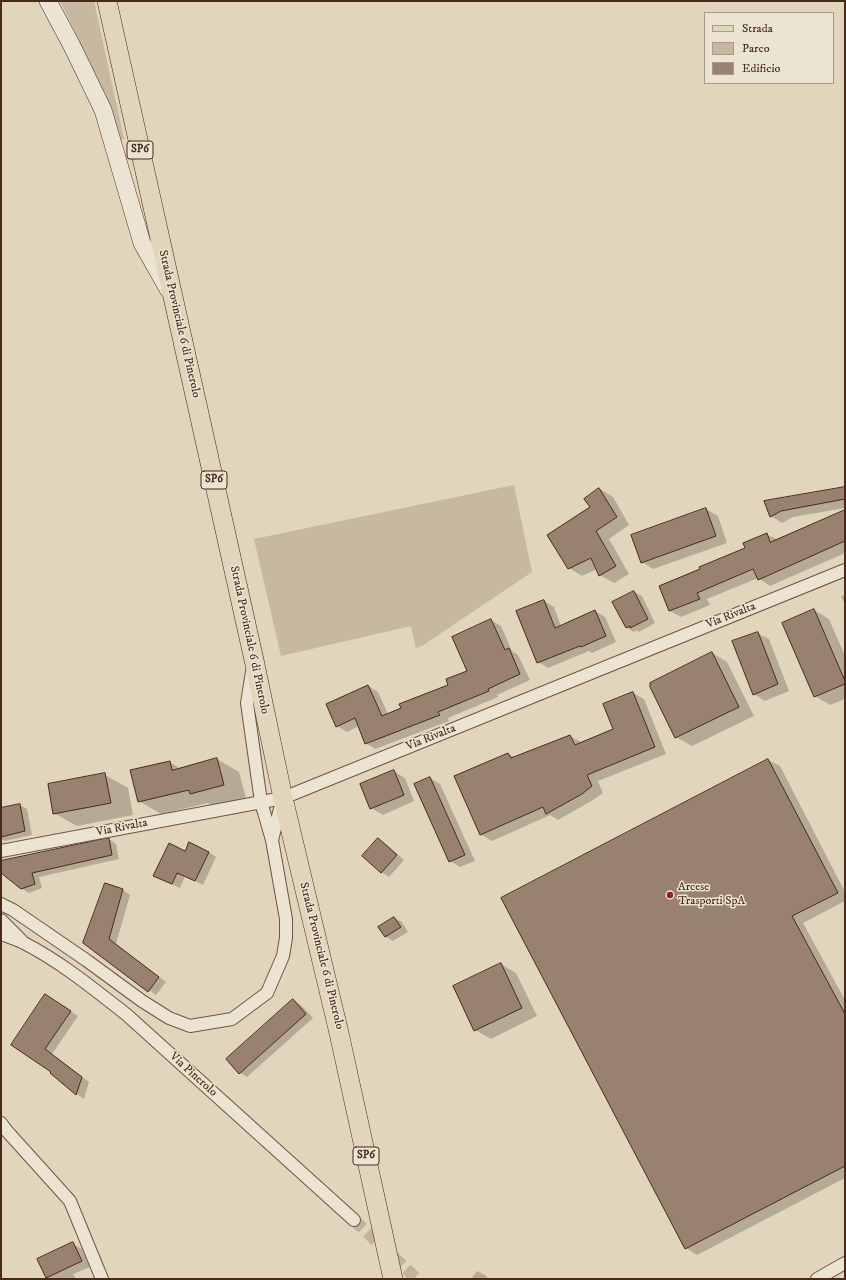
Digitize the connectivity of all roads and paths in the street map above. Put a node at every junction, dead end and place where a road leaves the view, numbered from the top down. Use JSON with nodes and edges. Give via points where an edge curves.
{"nodes":[{"id":1,"x":48,"y":1,"type":"edge"},
{"id":2,"x":107,"y":1,"type":"edge"},
{"id":3,"x":174,"y":299,"type":"junction"},
{"id":4,"x":845,"y":570,"type":"edge"},
{"id":5,"x":254,"y":660,"type":"junction"},
{"id":6,"x":283,"y":798,"type":"junction"},
{"id":7,"x":261,"y":802,"type":"junction"},
{"id":8,"x":272,"y":840,"type":"junction"},
{"id":9,"x":1,"y":851,"type":"edge"},
{"id":10,"x":1,"y":904,"type":"edge"},
{"id":11,"x":1,"y":920,"type":"edge"},
{"id":12,"x":1,"y":934,"type":"edge"},
{"id":13,"x":23,"y":942,"type":"junction"},
{"id":14,"x":1,"y":1123,"type":"edge"},
{"id":15,"x":354,"y":1220,"type":"tunnel mouth"},
{"id":16,"x":845,"y":1263,"type":"edge"},
{"id":17,"x":102,"y":1279,"type":"edge"},
{"id":18,"x":393,"y":1279,"type":"edge"},
{"id":19,"x":817,"y":1279,"type":"edge"}],
"edges":[{"from":1,"to":3,"type":"main road","via":[[103,110],[142,243]]},
{"from":2,"to":3,"type":"main road","name":"Strada Provinciale 6 di Pinerolo","number":"SP6"},
{"from":3,"to":5,"type":"main road","name":"Strada Provinciale 6 di Pinerolo","number":"SP6"},
{"from":4,"to":6,"type":"street","name":"Via Rivalta"},
{"from":5,"to":6,"type":"main road","name":"Strada Provinciale 6 di Pinerolo","number":"SP6"},
{"from":5,"to":7,"type":"street","via":[[247,703]]},
{"from":6,"to":7,"type":"street","name":"Via Rivalta"},
{"from":6,"to":8,"type":"street"},
{"from":6,"to":18,"type":"main road","name":"Strada Provinciale 6 di Pinerolo","number":"SP6","via":[[339,1033]]},
{"from":7,"to":8,"type":"street"},
{"from":7,"to":9,"type":"street","name":"Via Rivalta"},
{"from":8,"to":10,"type":"street","via":[[286,919],[283,956],[267,993],[232,1019],[190,1026],[169,1018]]},
{"from":11,"to":13,"type":"street","name":"Via Pinerolo"},
{"from":12,"to":13,"type":"street","name":"Via Pinerolo"},
{"from":13,"to":15,"type":"street","name":"Via Pinerolo","via":[[90,986],[126,1015]]},
{"from":14,"to":17,"type":"street","via":[[70,1201]]},
{"from":16,"to":19,"type":"street"}]}
